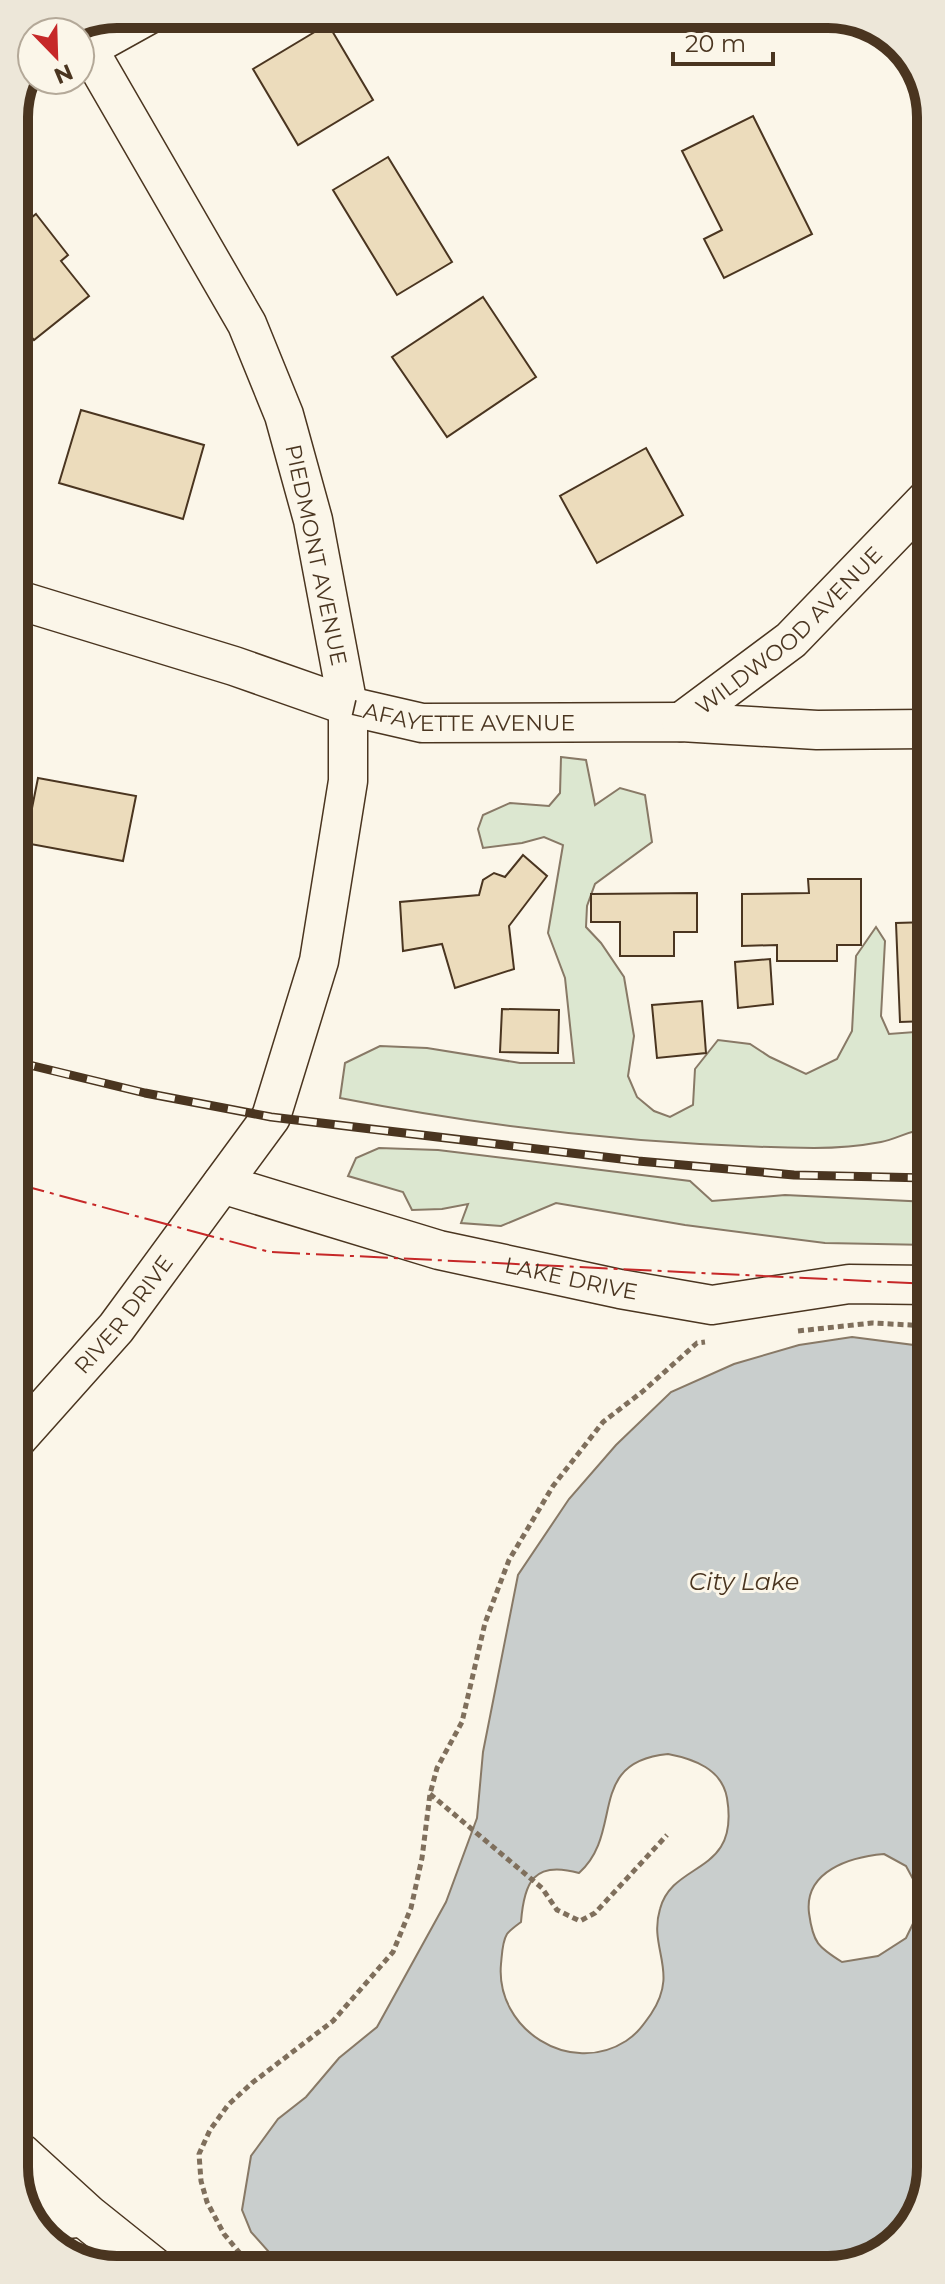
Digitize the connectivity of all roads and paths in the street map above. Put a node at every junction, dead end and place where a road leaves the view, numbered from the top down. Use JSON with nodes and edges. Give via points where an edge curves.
{"nodes":[{"id":1,"x":96,"y":64,"type":"edge"},
{"id":2,"x":917,"y":509,"type":"edge"},
{"id":3,"x":28,"y":603,"type":"edge"},
{"id":4,"x":348,"y":706,"type":"junction"},
{"id":5,"x":681,"y":722,"type":"junction"},
{"id":6,"x":917,"y":729,"type":"edge"},
{"id":7,"x":271,"y":1117,"type":"joint"},
{"id":8,"x":222,"y":1184,"type":"junction"},
{"id":9,"x":917,"y":1285,"type":"edge"},
{"id":10,"x":917,"y":1325,"type":"edge"},
{"id":11,"x":797,"y":1331,"type":"dead end"},
{"id":12,"x":711,"y":1342,"type":"dead end"},
{"id":13,"x":28,"y":1427,"type":"edge"},
{"id":14,"x":430,"y":1794,"type":"junction"},
{"id":15,"x":667,"y":1835,"type":"dead end"},
{"id":16,"x":28,"y":2163,"type":"edge"},
{"id":17,"x":87,"y":2217,"type":"junction"},
{"id":18,"x":47,"y":2221,"type":"edge"},
{"id":19,"x":136,"y":2256,"type":"edge"},
{"id":20,"x":242,"y":2256,"type":"edge"}],
"edges":[{"from":1,"to":4,"type":"street","name":"PIEDMONT AVENUE","via":[[247,324],[284,415],[313,520]]},
{"from":2,"to":5,"type":"street","name":"WILDWOOD AVENUE","via":[[791,640]]},
{"from":3,"to":4,"type":"street","name":"LAFAYETTE AVENUE"},
{"from":4,"to":5,"type":"street","name":"LAFAYETTE AVENUE","via":[[422,723]]},
{"from":4,"to":7,"type":"street","name":"PIEDMONT AVENUE","via":[[348,781],[319,961]]},
{"from":5,"to":6,"type":"street","name":"LAFAYETTE AVENUE"},
{"from":7,"to":8,"type":"street","name":"RIVER DRIVE"},
{"from":8,"to":9,"type":"street","name":"LAKE DRIVE","via":[[439,1250],[712,1305],[849,1284]]},
{"from":8,"to":13,"type":"street","name":"RIVER DRIVE","via":[[116,1328]]},
{"from":10,"to":11,"type":"path","via":[[872,1323]]},
{"from":12,"to":14,"type":"path","via":[[697,1343],[603,1422],[553,1486],[509,1560],[485,1623],[462,1722],[437,1768]]},
{"from":14,"to":15,"type":"path","via":[[542,1888],[557,1910],[580,1921],[595,1913]]},
{"from":14,"to":20,"type":"path","via":[[411,1908],[393,1952],[333,2021],[228,2105],[199,2154],[207,2202]]},
{"from":16,"to":17,"type":"main road"},
{"from":17,"to":18,"type":"street"},
{"from":17,"to":19,"type":"main road"}]}
